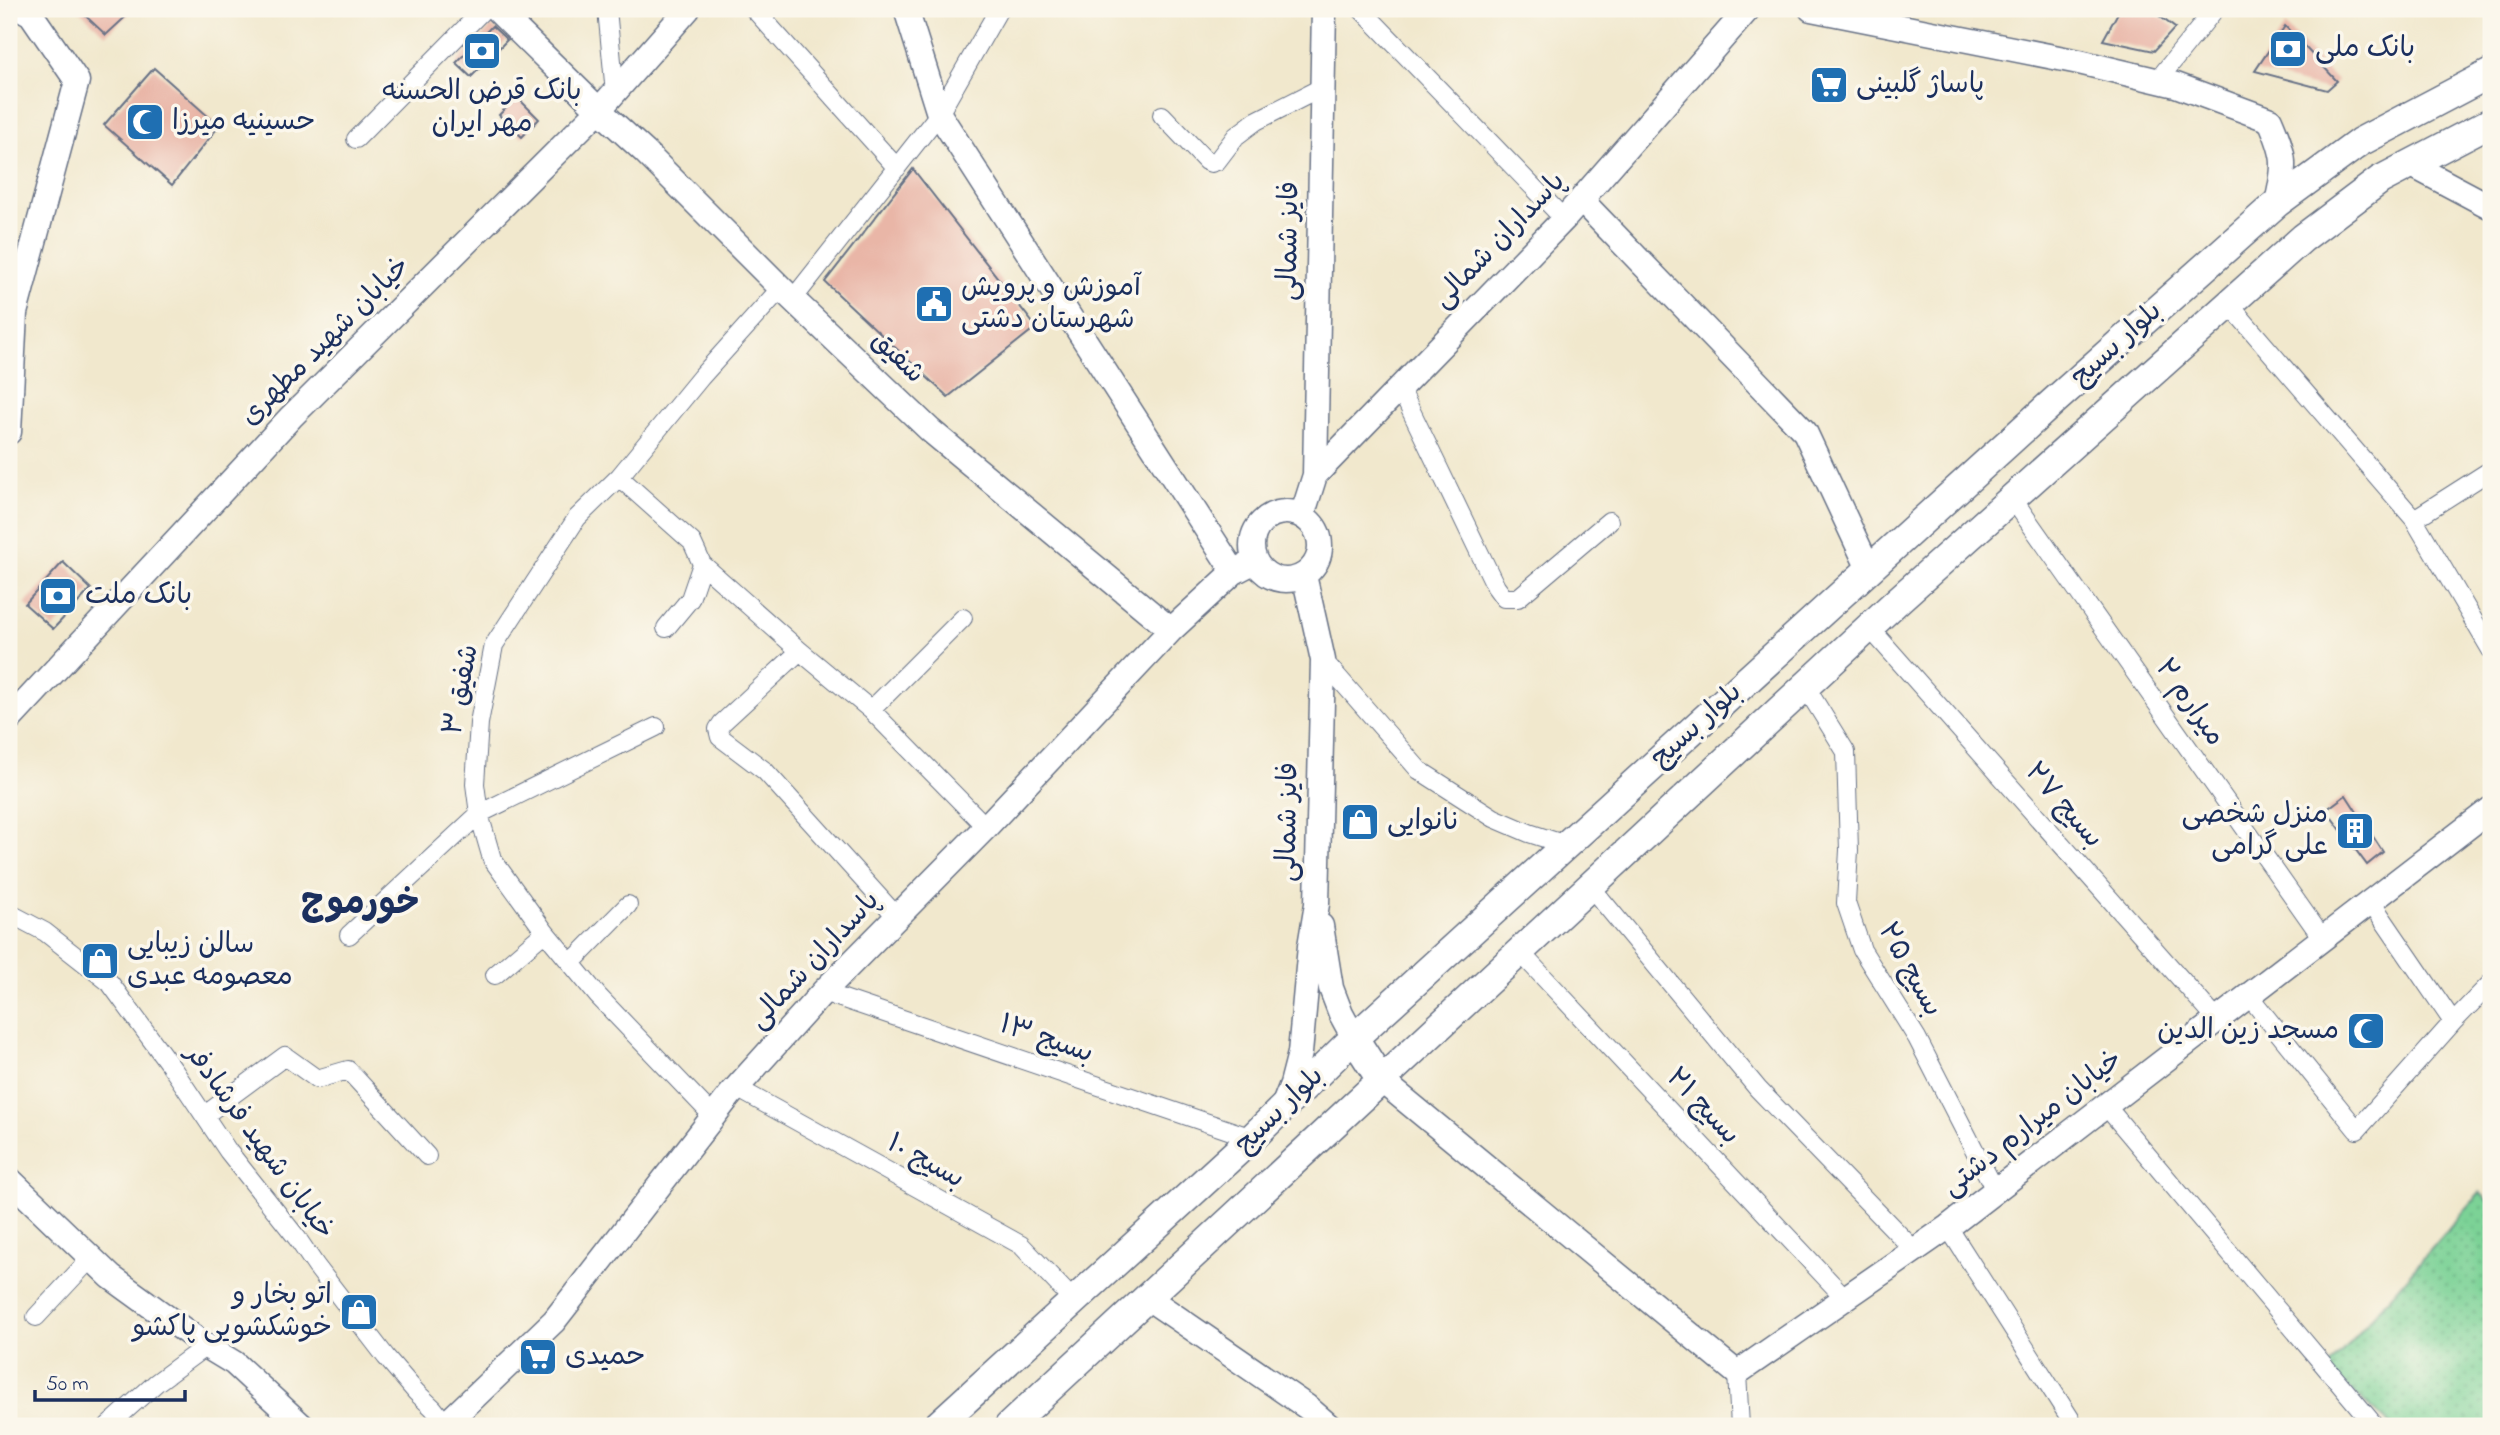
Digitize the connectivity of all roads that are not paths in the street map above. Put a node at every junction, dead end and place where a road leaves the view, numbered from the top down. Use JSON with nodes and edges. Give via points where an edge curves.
{"nodes":[{"id":1,"x":22,"y":9,"type":"edge"},
{"id":2,"x":484,"y":9,"type":"edge"},
{"id":3,"x":496,"y":9,"type":"edge"},
{"id":4,"x":607,"y":9,"type":"edge"},
{"id":5,"x":688,"y":9,"type":"edge"},
{"id":6,"x":754,"y":9,"type":"edge"},
{"id":7,"x":906,"y":9,"type":"edge"},
{"id":8,"x":999,"y":9,"type":"edge"},
{"id":9,"x":1324,"y":9,"type":"edge"},
{"id":10,"x":1361,"y":9,"type":"edge"},
{"id":11,"x":1748,"y":9,"type":"edge"},
{"id":12,"x":1811,"y":9,"type":"edge"},
{"id":13,"x":2214,"y":9,"type":"edge"},
{"id":14,"x":2491,"y":73,"type":"edge"},
{"id":15,"x":2157,"y":81,"type":"junction"},
{"id":16,"x":1323,"y":88,"type":"junction"},
{"id":17,"x":607,"y":101,"type":"junction"},
{"id":18,"x":939,"y":114,"type":"junction"},
{"id":19,"x":1163,"y":115,"type":"dead end"},
{"id":20,"x":2491,"y":122,"type":"edge"},
{"id":21,"x":356,"y":139,"type":"dead end"},
{"id":22,"x":2410,"y":164,"type":"junction"},
{"id":23,"x":897,"y":168,"type":"junction"},
{"id":24,"x":1581,"y":200,"type":"junction"},
{"id":25,"x":2277,"y":204,"type":"junction"},
{"id":26,"x":2491,"y":207,"type":"edge"},
{"id":27,"x":1564,"y":219,"type":"junction"},
{"id":28,"x":787,"y":293,"type":"junction"},
{"id":29,"x":2229,"y":304,"type":"junction"},
{"id":30,"x":1400,"y":388,"type":"junction"},
{"id":31,"x":9,"y":432,"type":"edge"},
{"id":32,"x":2491,"y":470,"type":"edge"},
{"id":33,"x":1315,"y":475,"type":"junction"},
{"id":34,"x":619,"y":477,"type":"junction"},
{"id":35,"x":2012,"y":498,"type":"junction"},
{"id":36,"x":1302,"y":516,"type":"junction"},
{"id":37,"x":2414,"y":519,"type":"junction"},
{"id":38,"x":1609,"y":521,"type":"dead end"},
{"id":39,"x":702,"y":564,"type":"junction"},
{"id":40,"x":1245,"y":567,"type":"junction"},
{"id":41,"x":1869,"y":569,"type":"junction"},
{"id":42,"x":1304,"y":575,"type":"junction"},
{"id":43,"x":964,"y":618,"type":"dead end"},
{"id":44,"x":1869,"y":627,"type":"junction"},
{"id":45,"x":666,"y":628,"type":"dead end"},
{"id":46,"x":1171,"y":630,"type":"junction"},
{"id":47,"x":2491,"y":650,"type":"edge"},
{"id":48,"x":800,"y":652,"type":"junction"},
{"id":49,"x":1322,"y":660,"type":"junction"},
{"id":50,"x":1805,"y":686,"type":"junction"},
{"id":51,"x":871,"y":710,"type":"junction"},
{"id":52,"x":9,"y":720,"type":"edge"},
{"id":53,"x":656,"y":727,"type":"dead end"},
{"id":54,"x":1629,"y":788,"type":"junction"},
{"id":55,"x":2491,"y":809,"type":"edge"},
{"id":56,"x":479,"y":814,"type":"junction"},
{"id":57,"x":1659,"y":822,"type":"junction"},
{"id":58,"x":986,"y":827,"type":"junction"},
{"id":59,"x":1566,"y":845,"type":"junction"},
{"id":60,"x":1590,"y":886,"type":"junction"},
{"id":61,"x":2371,"y":902,"type":"junction"},
{"id":62,"x":1317,"y":904,"type":"junction"},
{"id":63,"x":628,"y":905,"type":"dead end"},
{"id":64,"x":9,"y":913,"type":"edge"},
{"id":65,"x":897,"y":917,"type":"junction"},
{"id":66,"x":545,"y":932,"type":"junction"},
{"id":67,"x":349,"y":934,"type":"dead end"},
{"id":68,"x":2323,"y":939,"type":"junction"},
{"id":69,"x":1520,"y":952,"type":"junction"},
{"id":70,"x":571,"y":963,"type":"junction"},
{"id":71,"x":495,"y":975,"type":"dead end"},
{"id":72,"x":2491,"y":983,"type":"edge"},
{"id":73,"x":823,"y":992,"type":"junction"},
{"id":74,"x":2249,"y":996,"type":"junction"},
{"id":75,"x":2217,"y":1020,"type":"junction"},
{"id":76,"x":2453,"y":1022,"type":"junction"},
{"id":77,"x":1354,"y":1038,"type":"junction"},
{"id":78,"x":1381,"y":1080,"type":"junction"},
{"id":79,"x":737,"y":1088,"type":"junction"},
{"id":80,"x":2106,"y":1106,"type":"junction"},
{"id":81,"x":1282,"y":1111,"type":"junction"},
{"id":82,"x":205,"y":1115,"type":"junction"},
{"id":83,"x":714,"y":1117,"type":"junction"},
{"id":84,"x":1252,"y":1138,"type":"junction"},
{"id":85,"x":427,"y":1156,"type":"dead end"},
{"id":86,"x":9,"y":1179,"type":"edge"},
{"id":87,"x":1995,"y":1191,"type":"junction"},
{"id":88,"x":1948,"y":1227,"type":"junction"},
{"id":89,"x":1914,"y":1250,"type":"junction"},
{"id":90,"x":91,"y":1258,"type":"junction"},
{"id":91,"x":1148,"y":1298,"type":"junction"},
{"id":92,"x":1845,"y":1298,"type":"junction"},
{"id":93,"x":1074,"y":1301,"type":"junction"},
{"id":94,"x":36,"y":1317,"type":"dead end"},
{"id":95,"x":206,"y":1346,"type":"junction"},
{"id":96,"x":1737,"y":1373,"type":"junction"},
{"id":97,"x":108,"y":1426,"type":"edge"},
{"id":98,"x":302,"y":1426,"type":"edge"},
{"id":99,"x":446,"y":1426,"type":"edge"},
{"id":100,"x":937,"y":1426,"type":"edge"},
{"id":101,"x":1009,"y":1426,"type":"edge"},
{"id":102,"x":1329,"y":1426,"type":"edge"},
{"id":103,"x":1740,"y":1426,"type":"edge"},
{"id":104,"x":2075,"y":1426,"type":"edge"},
{"id":105,"x":2375,"y":1426,"type":"edge"}],
"edges":[{"from":1,"to":31,"type":"main road","via":[[31,14],[77,81],[15,313]]},
{"from":2,"to":21,"type":"street"},
{"from":3,"to":17,"type":"main road","name":"شفیق"},
{"from":4,"to":17,"type":"street"},
{"from":5,"to":17,"type":"main road","name":"خیابان شهید مطهری"},
{"from":6,"to":23,"type":"street"},
{"from":7,"to":18,"type":"main road"},
{"from":8,"to":18,"type":"street","name":"شفیق ۳"},
{"from":9,"to":16,"type":"main road","name":"فایز شمالی"},
{"from":10,"to":27,"type":"street"},
{"from":11,"to":24,"type":"main road","name":"پاسداران شمالی"},
{"from":12,"to":15,"type":"main road"},
{"from":13,"to":15,"type":"street"},
{"from":14,"to":25,"type":"main road","name":"بلوار بسیج","via":[[2360,142]]},
{"from":15,"to":25,"type":"main road","via":[[2270,120],[2281,145],[2284,170]]},
{"from":16,"to":19,"type":"street","via":[[1256,121],[1211,163]]},
{"from":16,"to":33,"type":"main road","name":"فایز شمالی"},
{"from":17,"to":28,"type":"main road","name":"شفیق","via":[[645,152]]},
{"from":17,"to":52,"type":"main road","name":"خیابان شهید مطهری","via":[[291,417]]},
{"from":18,"to":23,"type":"street","name":"شفیق ۳"},
{"from":18,"to":40,"type":"main road"},
{"from":20,"to":22,"type":"main road","name":"بلوار بسیج"},
{"from":22,"to":26,"type":"main road"},
{"from":22,"to":29,"type":"main road","name":"بلوار بسیج","via":[[2379,180],[2314,229]]},
{"from":23,"to":28,"type":"street","name":"شفیق ۳"},
{"from":24,"to":27,"type":"main road","name":"پاسداران شمالی"},
{"from":24,"to":41,"type":"main road","via":[[1805,432]]},
{"from":25,"to":41,"type":"main road","name":"بلوار بسیج"},
{"from":27,"to":30,"type":"main road","name":"پاسداران شمالی"},
{"from":28,"to":34,"type":"street","name":"شفیق ۳","via":[[701,377]]},
{"from":28,"to":46,"type":"main road","name":"شفیق","via":[[931,431]]},
{"from":29,"to":35,"type":"main road","name":"بلوار بسیج"},
{"from":29,"to":37,"type":"street"},
{"from":30,"to":33,"type":"main road","name":"پاسداران شمالی"},
{"from":30,"to":38,"type":"street","via":[[1504,598],[1518,598]]},
{"from":32,"to":37,"type":"street"},
{"from":33,"to":36,"type":"main road","name":"پاسداران شمالی"},
{"from":34,"to":39,"type":"street","via":[[692,542]]},
{"from":34,"to":56,"type":"street","name":"شفیق ۳","via":[[577,518],[494,645],[479,723],[475,784]]},
{"from":35,"to":44,"type":"main road","name":"بلوار بسیج"},
{"from":35,"to":68,"type":"street","name":"میرارم ۲"},
{"from":36,"to":40,"type":"main road","via":[[1289,512],[1263,521],[1254,533]]},
{"from":36,"to":42,"type":"main road","via":[[1313,525],[1320,545],[1314,566]]},
{"from":37,"to":47,"type":"street"},
{"from":39,"to":45,"type":"street","via":[[690,599]]},
{"from":39,"to":48,"type":"street"},
{"from":40,"to":42,"type":"main road","via":[[1277,579]]},
{"from":40,"to":46,"type":"main road","name":"پاسداران شمالی"},
{"from":41,"to":54,"type":"main road","name":"بلوار بسیج"},
{"from":42,"to":49,"type":"main road","name":"فایز شمالی"},
{"from":43,"to":51,"type":"street"},
{"from":44,"to":50,"type":"main road","name":"بلوار بسیج"},
{"from":44,"to":75,"type":"street","name":"بسیج ۲۷"},
{"from":46,"to":58,"type":"main road","name":"پاسداران شمالی"},
{"from":48,"to":51,"type":"street"},
{"from":48,"to":65,"type":"street","via":[[722,723],[720,737],[765,771]]},
{"from":49,"to":59,"type":"street","via":[[1419,770],[1494,818]]},
{"from":49,"to":62,"type":"main road","name":"فایز شمالی"},
{"from":50,"to":57,"type":"main road","name":"بلوار بسیج"},
{"from":50,"to":87,"type":"street","name":"بسیج ۲۵","via":[[1846,752],[1846,903],[1862,950],[1917,1038]]},
{"from":51,"to":58,"type":"street"},
{"from":53,"to":56,"type":"street"},
{"from":54,"to":57,"type":"main road"},
{"from":54,"to":59,"type":"main road","name":"بلوار بسیج"},
{"from":55,"to":61,"type":"main road","name":"خیابان میرارم دشتی"},
{"from":56,"to":66,"type":"street","name":"شفیق ۳","via":[[492,859]]},
{"from":56,"to":67,"type":"street"},
{"from":57,"to":60,"type":"main road","name":"بلوار بسیج"},
{"from":58,"to":65,"type":"main road","name":"پاسداران شمالی"},
{"from":59,"to":77,"type":"main road","name":"بلوار بسیج"},
{"from":60,"to":69,"type":"main road","name":"بلوار بسیج"},
{"from":60,"to":89,"type":"street","via":[[1758,1090]]},
{"from":61,"to":68,"type":"main road","name":"خیابان میرارم دشتی"},
{"from":61,"to":76,"type":"street"},
{"from":62,"to":77,"type":"main road","name":"فایز شمالی","via":[[1331,988]]},
{"from":62,"to":81,"type":"main road","name":"فایز شمالی","via":[[1300,1053]]},
{"from":63,"to":70,"type":"street"},
{"from":64,"to":82,"type":"street","name":"خیابان شهید فرشادفر","via":[[45,932],[110,984]]},
{"from":65,"to":73,"type":"main road","name":"پاسداران شمالی"},
{"from":66,"to":70,"type":"street","name":"شفیق ۳"},
{"from":66,"to":71,"type":"street"},
{"from":68,"to":74,"type":"main road","name":"خیابان میرارم دشتی"},
{"from":69,"to":78,"type":"main road","name":"بلوار بسیج"},
{"from":69,"to":92,"type":"street","name":"بسیج ۲۱"},
{"from":70,"to":83,"type":"street","name":"شفیق ۳"},
{"from":72,"to":76,"type":"street"},
{"from":73,"to":79,"type":"main road","name":"پاسداران شمالی"},
{"from":73,"to":84,"type":"street","name":"بسیج ۱۳"},
{"from":74,"to":75,"type":"main road","name":"خیابان میرارم دشتی"},
{"from":74,"to":76,"type":"street","via":[[2357,1130]]},
{"from":75,"to":80,"type":"main road","name":"خیابان میرارم دشتی"},
{"from":77,"to":78,"type":"main road"},
{"from":77,"to":81,"type":"main road","name":"بلوار بسیج"},
{"from":78,"to":91,"type":"main road","name":"بلوار بسیج"},
{"from":78,"to":96,"type":"main road"},
{"from":79,"to":83,"type":"main road","name":"پاسداران شمالی"},
{"from":79,"to":93,"type":"street","name":"بسیج ۱۰","via":[[1021,1245]]},
{"from":80,"to":87,"type":"main road","name":"خیابان میرارم دشتی"},
{"from":80,"to":105,"type":"street"},
{"from":81,"to":84,"type":"main road","name":"بلوار بسیج"},
{"from":82,"to":85,"type":"street","via":[[285,1055],[317,1079],[348,1070]]},
{"from":82,"to":99,"type":"street","name":"خیابان شهید فرشادفر","via":[[386,1357]]},
{"from":83,"to":99,"type":"main road","name":"پاسداران شمالی","via":[[555,1321]]},
{"from":84,"to":93,"type":"main road","name":"بلوار بسیج"},
{"from":86,"to":90,"type":"main road"},
{"from":87,"to":88,"type":"main road","name":"خیابان میرارم دشتی"},
{"from":88,"to":89,"type":"main road","name":"خیابان میرارم دشتی"},
{"from":88,"to":104,"type":"street"},
{"from":89,"to":92,"type":"main road","name":"خیابان میرارم دشتی"},
{"from":90,"to":94,"type":"street"},
{"from":90,"to":95,"type":"main road"},
{"from":91,"to":101,"type":"main road","name":"بلوار بسیج"},
{"from":91,"to":102,"type":"main road"},
{"from":92,"to":96,"type":"main road","name":"خیابان میرارم دشتی"},
{"from":93,"to":100,"type":"main road","name":"بلوار بسیج"},
{"from":95,"to":97,"type":"street"},
{"from":95,"to":98,"type":"main road","via":[[234,1363]]},
{"from":96,"to":103,"type":"street"}]}
